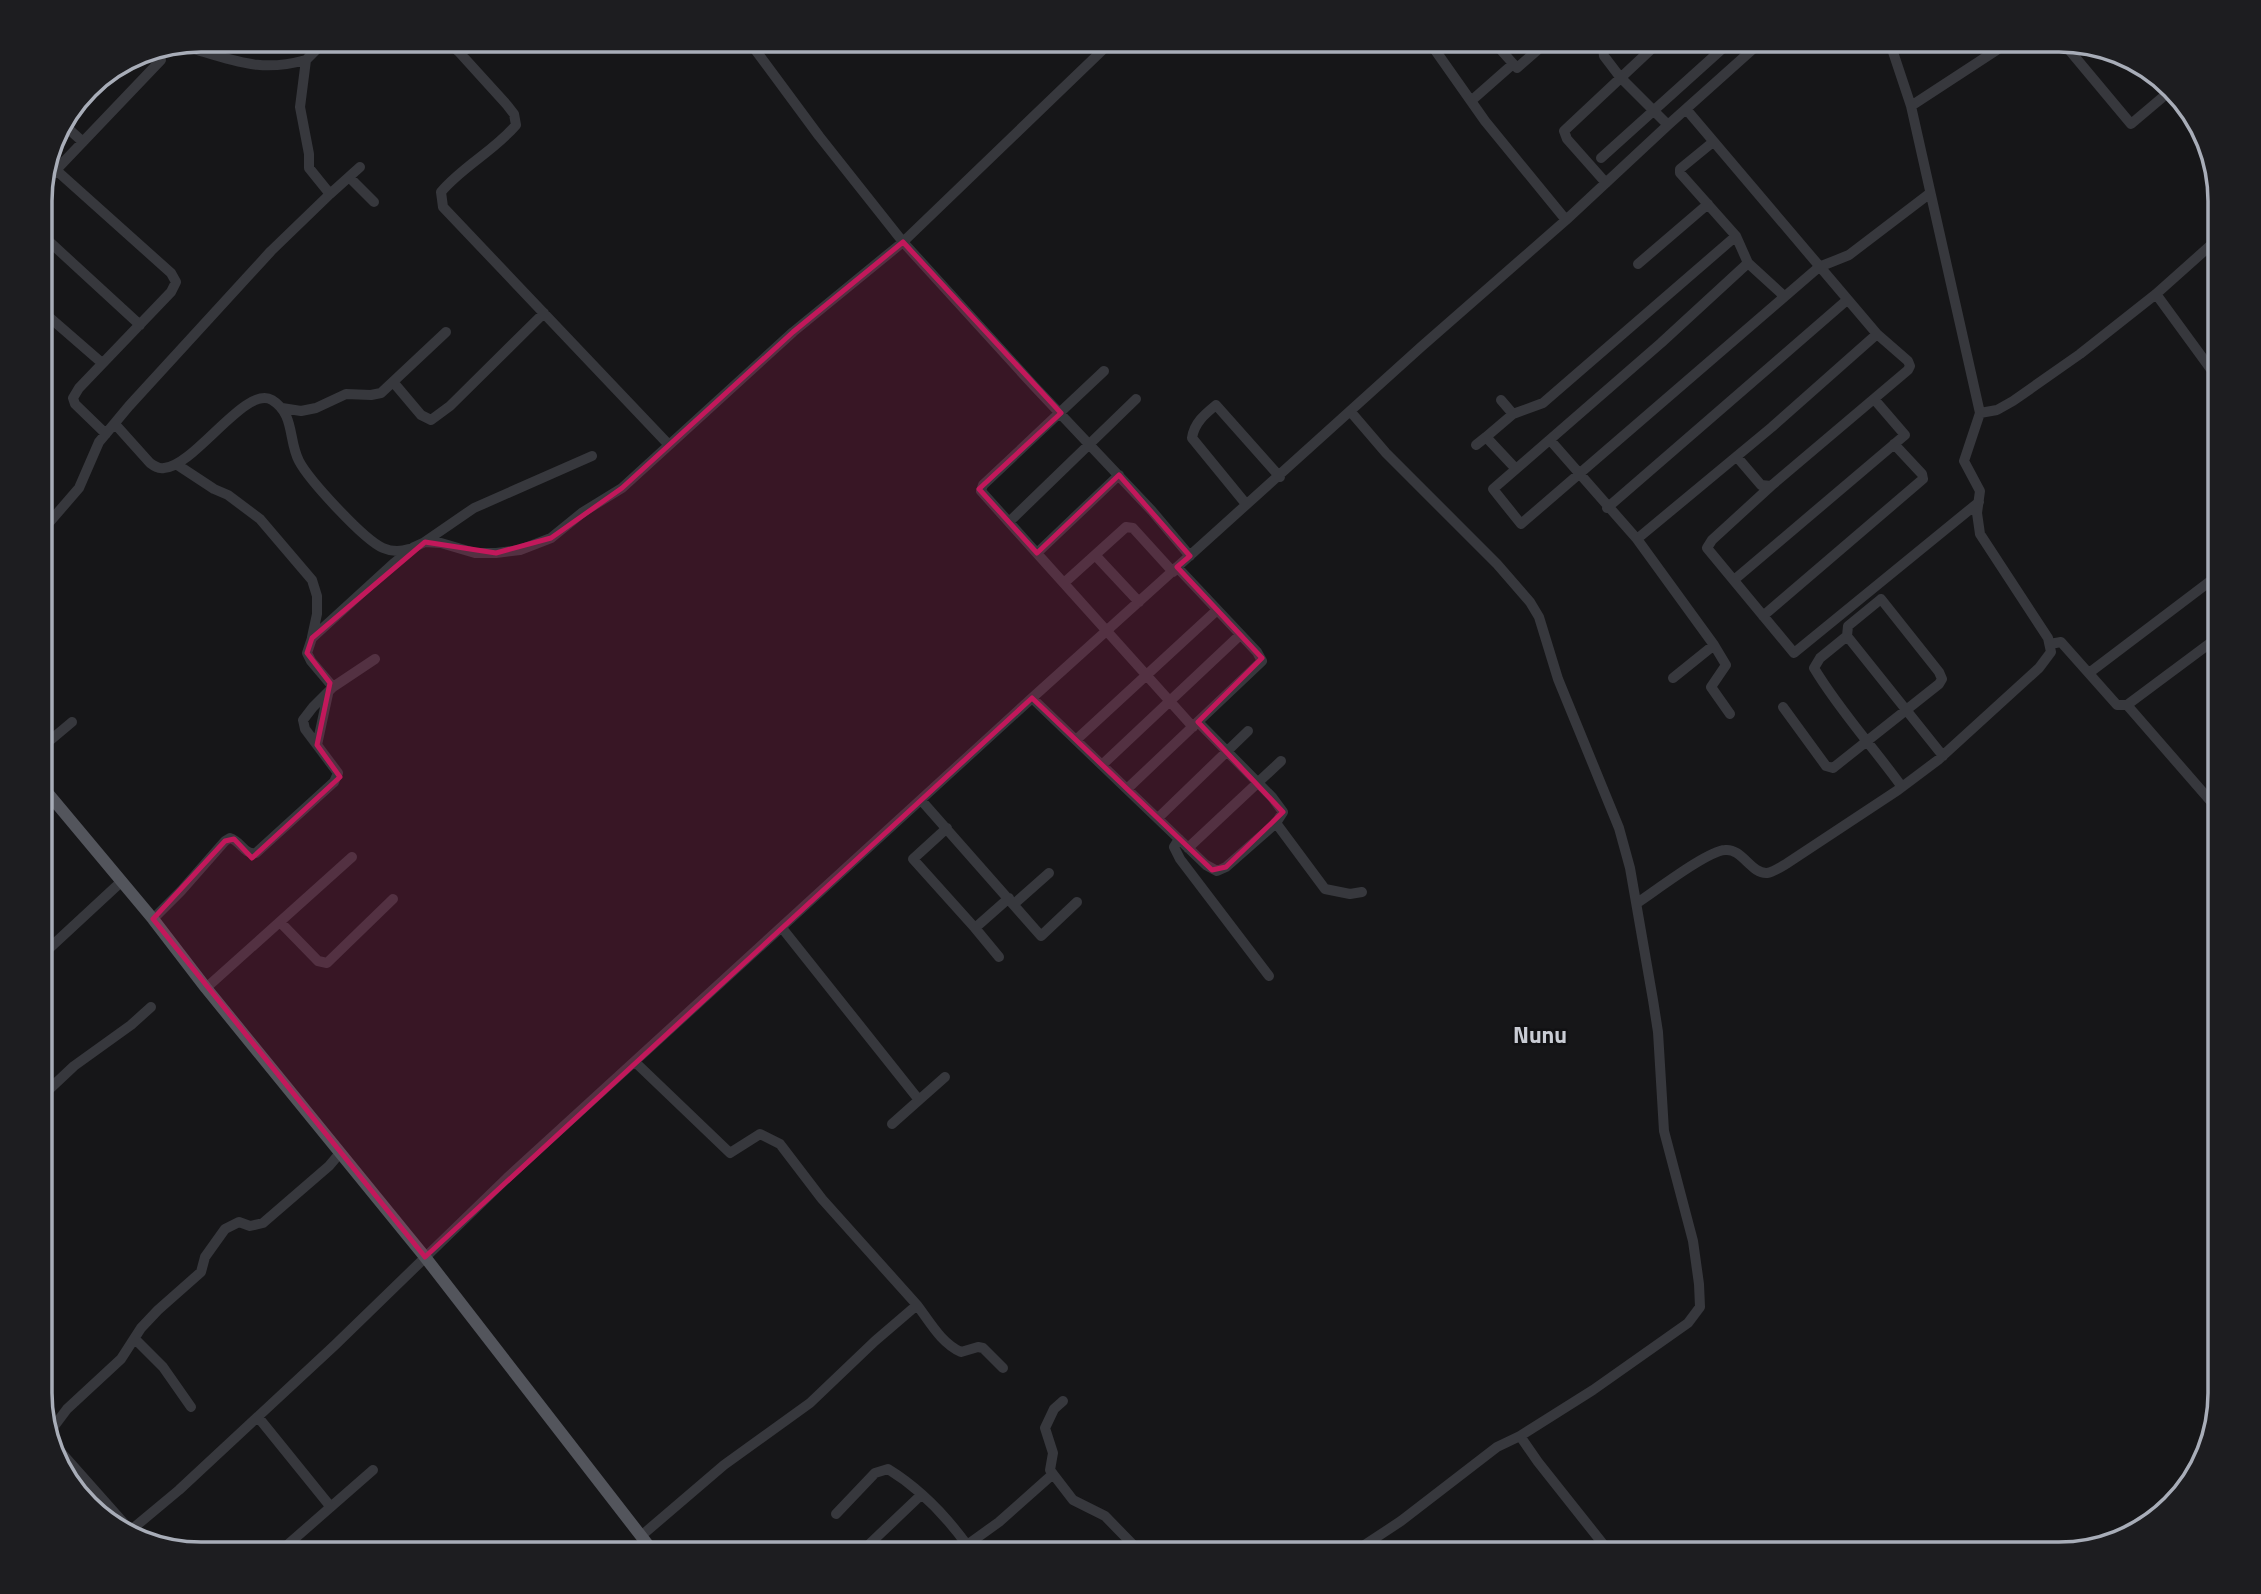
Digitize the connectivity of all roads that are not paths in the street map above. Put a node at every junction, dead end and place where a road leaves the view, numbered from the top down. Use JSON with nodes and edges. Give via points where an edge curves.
{"nodes":[{"id":1,"x":1437,"y":52,"type":"edge"},
{"id":2,"x":1503,"y":52,"type":"edge"},
{"id":3,"x":1536,"y":52,"type":"edge"},
{"id":4,"x":1604,"y":52,"type":"edge"},
{"id":5,"x":1647,"y":52,"type":"edge"},
{"id":6,"x":1719,"y":52,"type":"edge"},
{"id":7,"x":1749,"y":52,"type":"edge"},
{"id":8,"x":1893,"y":52,"type":"edge"},
{"id":9,"x":1994,"y":52,"type":"edge"},
{"id":10,"x":208,"y":53,"type":"edge"},
{"id":11,"x":313,"y":53,"type":"edge"},
{"id":12,"x":460,"y":53,"type":"edge"},
{"id":13,"x":757,"y":53,"type":"edge"},
{"id":14,"x":1100,"y":53,"type":"edge"},
{"id":15,"x":2073,"y":53,"type":"edge"},
{"id":16,"x":161,"y":60,"type":"dead end"},
{"id":17,"x":306,"y":60,"type":"junction"},
{"id":18,"x":1513,"y":64,"type":"junction"},
{"id":19,"x":1620,"y":77,"type":"junction"},
{"id":20,"x":2165,"y":96,"type":"edge"},
{"id":21,"x":1471,"y":101,"type":"junction"},
{"id":22,"x":1911,"y":106,"type":"junction"},
{"id":23,"x":1686,"y":109,"type":"junction"},
{"id":24,"x":1654,"y":111,"type":"junction"},
{"id":25,"x":1668,"y":125,"type":"junction"},
{"id":26,"x":70,"y":131,"type":"edge"},
{"id":27,"x":83,"y":142,"type":"junction"},
{"id":28,"x":1713,"y":142,"type":"junction"},
{"id":29,"x":1601,"y":158,"type":"dead end"},
{"id":30,"x":360,"y":167,"type":"dead end"},
{"id":31,"x":56,"y":170,"type":"joint"},
{"id":32,"x":349,"y":177,"type":"junction"},
{"id":33,"x":1606,"y":183,"type":"junction"},
{"id":34,"x":330,"y":194,"type":"junction"},
{"id":35,"x":1929,"y":194,"type":"junction"},
{"id":36,"x":374,"y":202,"type":"dead end"},
{"id":37,"x":1708,"y":204,"type":"junction"},
{"id":38,"x":1566,"y":220,"type":"junction"},
{"id":39,"x":1737,"y":236,"type":"junction"},
{"id":40,"x":903,"y":242,"type":"junction"},
{"id":41,"x":53,"y":245,"type":"edge"},
{"id":42,"x":2208,"y":248,"type":"edge"},
{"id":43,"x":1748,"y":263,"type":"junction"},
{"id":44,"x":1638,"y":264,"type":"dead end"},
{"id":45,"x":1819,"y":267,"type":"junction"},
{"id":46,"x":2156,"y":294,"type":"junction"},
{"id":47,"x":1784,"y":296,"type":"junction"},
{"id":48,"x":1847,"y":300,"type":"junction"},
{"id":49,"x":544,"y":313,"type":"junction"},
{"id":50,"x":53,"y":320,"type":"edge"},
{"id":51,"x":140,"y":325,"type":"junction"},
{"id":52,"x":446,"y":332,"type":"dead end"},
{"id":53,"x":1877,"y":334,"type":"junction"},
{"id":54,"x":102,"y":363,"type":"junction"},
{"id":55,"x":2208,"y":365,"type":"edge"},
{"id":56,"x":1104,"y":371,"type":"dead end"},
{"id":57,"x":394,"y":383,"type":"junction"},
{"id":58,"x":1136,"y":399,"type":"dead end"},
{"id":59,"x":1874,"y":399,"type":"junction"},
{"id":60,"x":1501,"y":400,"type":"dead end"},
{"id":61,"x":282,"y":408,"type":"junction"},
{"id":62,"x":1350,"y":411,"type":"junction"},
{"id":63,"x":1061,"y":413,"type":"junction"},
{"id":64,"x":1980,"y":413,"type":"junction"},
{"id":65,"x":1513,"y":414,"type":"junction"},
{"id":66,"x":115,"y":424,"type":"junction"},
{"id":67,"x":106,"y":434,"type":"junction"},
{"id":68,"x":1486,"y":437,"type":"junction"},
{"id":69,"x":1550,"y":440,"type":"junction"},
{"id":70,"x":1894,"y":444,"type":"junction"},
{"id":71,"x":669,"y":445,"type":"junction"},
{"id":72,"x":1476,"y":445,"type":"dead end"},
{"id":73,"x":1089,"y":446,"type":"junction"},
{"id":74,"x":592,"y":456,"type":"dead end"},
{"id":75,"x":1737,"y":457,"type":"junction"},
{"id":76,"x":176,"y":464,"type":"junction"},
{"id":77,"x":1516,"y":470,"type":"junction"},
{"id":78,"x":1579,"y":474,"type":"junction"},
{"id":79,"x":1119,"y":475,"type":"junction"},
{"id":80,"x":1280,"y":477,"type":"junction"},
{"id":81,"x":1771,"y":486,"type":"junction"},
{"id":82,"x":1980,"y":502,"type":"junction"},
{"id":83,"x":1246,"y":504,"type":"junction"},
{"id":84,"x":1607,"y":508,"type":"junction"},
{"id":85,"x":53,"y":518,"type":"edge"},
{"id":86,"x":1009,"y":522,"type":"junction"},
{"id":87,"x":1637,"y":539,"type":"junction"},
{"id":88,"x":425,"y":542,"type":"junction"},
{"id":89,"x":1037,"y":553,"type":"junction"},
{"id":90,"x":1096,"y":556,"type":"junction"},
{"id":91,"x":1190,"y":556,"type":"junction"},
{"id":92,"x":1175,"y":570,"type":"junction"},
{"id":93,"x":1734,"y":580,"type":"junction"},
{"id":94,"x":1064,"y":583,"type":"junction"},
{"id":95,"x":2208,"y":583,"type":"edge"},
{"id":96,"x":1139,"y":602,"type":"junction"},
{"id":97,"x":1216,"y":611,"type":"junction"},
{"id":98,"x":1763,"y":616,"type":"junction"},
{"id":99,"x":1106,"y":632,"type":"junction"},
{"id":100,"x":1240,"y":635,"type":"junction"},
{"id":101,"x":1847,"y":636,"type":"junction"},
{"id":102,"x":312,"y":638,"type":"junction"},
{"id":103,"x":2050,"y":643,"type":"junction"},
{"id":104,"x":1714,"y":645,"type":"junction"},
{"id":105,"x":2208,"y":645,"type":"edge"},
{"id":106,"x":375,"y":659,"type":"dead end"},
{"id":107,"x":2089,"y":673,"type":"junction"},
{"id":108,"x":1146,"y":675,"type":"junction"},
{"id":109,"x":1673,"y":678,"type":"dead end"},
{"id":110,"x":331,"y":690,"type":"junction"},
{"id":111,"x":1032,"y":698,"type":"junction"},
{"id":112,"x":1169,"y":701,"type":"junction"},
{"id":113,"x":2127,"y":705,"type":"junction"},
{"id":114,"x":1783,"y":707,"type":"dead end"},
{"id":115,"x":1906,"y":710,"type":"junction"},
{"id":116,"x":1730,"y":714,"type":"dead end"},
{"id":117,"x":72,"y":722,"type":"dead end"},
{"id":118,"x":1196,"y":725,"type":"junction"},
{"id":119,"x":1248,"y":731,"type":"dead end"},
{"id":120,"x":53,"y":738,"type":"edge"},
{"id":121,"x":1076,"y":740,"type":"junction"},
{"id":122,"x":1868,"y":740,"type":"junction"},
{"id":123,"x":317,"y":745,"type":"junction"},
{"id":124,"x":1226,"y":751,"type":"junction"},
{"id":125,"x":1943,"y":756,"type":"junction"},
{"id":126,"x":1280,"y":761,"type":"dead end"},
{"id":127,"x":1102,"y":765,"type":"junction"},
{"id":128,"x":1257,"y":781,"type":"junction"},
{"id":129,"x":1902,"y":787,"type":"junction"},
{"id":130,"x":1127,"y":789,"type":"junction"},
{"id":131,"x":2208,"y":798,"type":"edge"},
{"id":132,"x":53,"y":799,"type":"edge"},
{"id":133,"x":921,"y":800,"type":"junction"},
{"id":134,"x":1158,"y":818,"type":"junction"},
{"id":135,"x":1276,"y":823,"type":"junction"},
{"id":136,"x":947,"y":828,"type":"junction"},
{"id":137,"x":1179,"y":839,"type":"junction"},
{"id":138,"x":1188,"y":848,"type":"junction"},
{"id":139,"x":352,"y":857,"type":"dead end"},
{"id":140,"x":1049,"y":873,"type":"dead end"},
{"id":141,"x":122,"y":881,"type":"junction"},
{"id":142,"x":1362,"y":892,"type":"dead end"},
{"id":143,"x":393,"y":899,"type":"dead end"},
{"id":144,"x":1011,"y":901,"type":"junction"},
{"id":145,"x":1077,"y":902,"type":"dead end"},
{"id":146,"x":1637,"y":903,"type":"junction"},
{"id":147,"x":153,"y":919,"type":"junction"},
{"id":148,"x":280,"y":922,"type":"junction"},
{"id":149,"x":782,"y":928,"type":"junction"},
{"id":150,"x":975,"y":928,"type":"junction"},
{"id":151,"x":53,"y":945,"type":"edge"},
{"id":152,"x":999,"y":957,"type":"dead end"},
{"id":153,"x":1269,"y":976,"type":"dead end"},
{"id":154,"x":206,"y":988,"type":"junction"},
{"id":155,"x":151,"y":1007,"type":"dead end"},
{"id":156,"x":635,"y":1062,"type":"junction"},
{"id":157,"x":945,"y":1077,"type":"dead end"},
{"id":158,"x":53,"y":1086,"type":"edge"},
{"id":159,"x":919,"y":1100,"type":"junction"},
{"id":160,"x":892,"y":1124,"type":"dead end"},
{"id":161,"x":340,"y":1153,"type":"junction"},
{"id":162,"x":425,"y":1257,"type":"junction"},
{"id":163,"x":917,"y":1305,"type":"junction"},
{"id":164,"x":135,"y":1339,"type":"junction"},
{"id":165,"x":1003,"y":1368,"type":"dead end"},
{"id":166,"x":1063,"y":1401,"type":"dead end"},
{"id":167,"x":191,"y":1407,"type":"dead end"},
{"id":168,"x":258,"y":1417,"type":"junction"},
{"id":169,"x":56,"y":1423,"type":"edge"},
{"id":170,"x":1520,"y":1436,"type":"junction"},
{"id":171,"x":71,"y":1464,"type":"edge"},
{"id":172,"x":373,"y":1470,"type":"dead end"},
{"id":173,"x":1053,"y":1474,"type":"junction"},
{"id":174,"x":921,"y":1495,"type":"junction"},
{"id":175,"x":330,"y":1506,"type":"junction"},
{"id":176,"x":836,"y":1514,"type":"dead end"},
{"id":177,"x":119,"y":1516,"type":"edge"},
{"id":178,"x":136,"y":1526,"type":"edge"},
{"id":179,"x":641,"y":1536,"type":"junction"},
{"id":180,"x":290,"y":1542,"type":"edge"},
{"id":181,"x":645,"y":1542,"type":"edge"},
{"id":182,"x":872,"y":1542,"type":"edge"},
{"id":183,"x":961,"y":1542,"type":"edge"},
{"id":184,"x":975,"y":1542,"type":"edge"},
{"id":185,"x":1130,"y":1542,"type":"edge"},
{"id":186,"x":1368,"y":1542,"type":"edge"},
{"id":187,"x":1601,"y":1542,"type":"edge"}],
"edges":[{"from":1,"to":21,"type":"street"},
{"from":2,"to":18,"type":"street"},
{"from":3,"to":18,"type":"street","via":[[1519,68]]},
{"from":4,"to":19,"type":"street"},
{"from":5,"to":19,"type":"street"},
{"from":6,"to":24,"type":"street"},
{"from":7,"to":23,"type":"street"},
{"from":8,"to":22,"type":"street"},
{"from":9,"to":22,"type":"street"},
{"from":10,"to":17,"type":"street","via":[[254,66]]},
{"from":11,"to":17,"type":"street"},
{"from":12,"to":49,"type":"street","via":[[508,105],[516,125],[441,192],[443,206]]},
{"from":13,"to":40,"type":"street"},
{"from":14,"to":40,"type":"street"},
{"from":15,"to":20,"type":"street","via":[[2131,124]]},
{"from":16,"to":27,"type":"street"},
{"from":17,"to":34,"type":"street","via":[[300,116],[309,168]]},
{"from":18,"to":21,"type":"street"},
{"from":19,"to":24,"type":"street"},
{"from":19,"to":33,"type":"street","via":[[1564,131]]},
{"from":21,"to":38,"type":"street"},
{"from":22,"to":35,"type":"street"},
{"from":23,"to":25,"type":"street"},
{"from":23,"to":28,"type":"street"},
{"from":24,"to":25,"type":"street"},
{"from":24,"to":29,"type":"street"},
{"from":25,"to":33,"type":"street"},
{"from":26,"to":27,"type":"street"},
{"from":27,"to":31,"type":"street"},
{"from":28,"to":37,"type":"street","via":[[1679,172]]},
{"from":28,"to":45,"type":"street"},
{"from":30,"to":32,"type":"street"},
{"from":31,"to":51,"type":"street","via":[[176,282]]},
{"from":32,"to":34,"type":"street"},
{"from":32,"to":36,"type":"street"},
{"from":33,"to":38,"type":"street"},
{"from":34,"to":66,"type":"street","via":[[271,251]]},
{"from":35,"to":45,"type":"street","via":[[1849,256]]},
{"from":35,"to":64,"type":"street"},
{"from":37,"to":39,"type":"street"},
{"from":37,"to":44,"type":"street"},
{"from":38,"to":62,"type":"street"},
{"from":39,"to":43,"type":"street"},
{"from":39,"to":65,"type":"street","via":[[1543,403]]},
{"from":40,"to":63,"type":"street"},
{"from":40,"to":71,"type":"street","via":[[793,332]]},
{"from":41,"to":51,"type":"street"},
{"from":42,"to":46,"type":"street"},
{"from":43,"to":47,"type":"street"},
{"from":43,"to":69,"type":"street"},
{"from":45,"to":47,"type":"street"},
{"from":45,"to":48,"type":"street"},
{"from":46,"to":55,"type":"street"},
{"from":46,"to":64,"type":"street","via":[[2013,401]]},
{"from":47,"to":78,"type":"street"},
{"from":48,"to":53,"type":"street"},
{"from":48,"to":84,"type":"street"},
{"from":49,"to":57,"type":"street","via":[[431,420],[421,415]]},
{"from":49,"to":71,"type":"street"},
{"from":50,"to":54,"type":"street"},
{"from":51,"to":54,"type":"street"},
{"from":52,"to":57,"type":"street"},
{"from":53,"to":59,"type":"street","via":[[1910,366]]},
{"from":53,"to":75,"type":"street"},
{"from":54,"to":67,"type":"street","via":[[73,398]]},
{"from":56,"to":63,"type":"street"},
{"from":57,"to":61,"type":"street","via":[[381,393],[346,394],[316,408]]},
{"from":58,"to":73,"type":"street"},
{"from":59,"to":70,"type":"street","via":[[1905,435]]},
{"from":59,"to":81,"type":"street"},
{"from":60,"to":65,"type":"street"},
{"from":61,"to":76,"type":"street","via":[[270,398],[259,397]]},
{"from":61,"to":88,"type":"street","via":[[299,461],[363,535],[393,551]]},
{"from":62,"to":80,"type":"street"},
{"from":62,"to":146,"type":"street","via":[[1497,564],[1539,617],[1558,679],[1619,828]]},
{"from":63,"to":73,"type":"street"},
{"from":63,"to":86,"type":"street","via":[[982,487]]},
{"from":64,"to":82,"type":"street","via":[[1964,461],[1980,491]]},
{"from":65,"to":68,"type":"street"},
{"from":66,"to":67,"type":"street"},
{"from":66,"to":76,"type":"street","via":[[156,467]]},
{"from":67,"to":85,"type":"street","via":[[79,488]]},
{"from":68,"to":72,"type":"street"},
{"from":68,"to":77,"type":"street"},
{"from":69,"to":77,"type":"street"},
{"from":69,"to":78,"type":"street"},
{"from":70,"to":93,"type":"street"},
{"from":70,"to":98,"type":"street","via":[[1923,479]]},
{"from":71,"to":88,"type":"street","via":[[622,488],[536,545],[475,553]]},
{"from":73,"to":79,"type":"street"},
{"from":73,"to":86,"type":"street"},
{"from":74,"to":88,"type":"street","via":[[474,508]]},
{"from":75,"to":81,"type":"street","via":[[1761,485]]},
{"from":75,"to":87,"type":"street"},
{"from":76,"to":102,"type":"street","via":[[260,519],[312,580],[317,614]]},
{"from":77,"to":78,"type":"street","via":[[1493,489],[1521,524]]},
{"from":78,"to":84,"type":"street"},
{"from":79,"to":89,"type":"street"},
{"from":79,"to":91,"type":"street"},
{"from":80,"to":83,"type":"street"},
{"from":80,"to":83,"type":"street","via":[[1216,405],[1198,422],[1192,438]]},
{"from":81,"to":93,"type":"street","via":[[1708,544]]},
{"from":82,"to":98,"type":"street","via":[[1794,653]]},
{"from":82,"to":103,"type":"street","via":[[1980,534]]},
{"from":83,"to":91,"type":"street"},
{"from":84,"to":87,"type":"street"},
{"from":86,"to":89,"type":"street"},
{"from":87,"to":104,"type":"street"},
{"from":88,"to":102,"type":"street","via":[[393,564]]},
{"from":89,"to":94,"type":"street"},
{"from":90,"to":92,"type":"street","via":[[1130,526]]},
{"from":90,"to":94,"type":"street"},
{"from":90,"to":96,"type":"street"},
{"from":91,"to":92,"type":"street"},
{"from":92,"to":96,"type":"street"},
{"from":92,"to":97,"type":"street"},
{"from":93,"to":98,"type":"street"},
{"from":94,"to":99,"type":"street"},
{"from":95,"to":107,"type":"street"},
{"from":96,"to":99,"type":"street"},
{"from":97,"to":100,"type":"street"},
{"from":97,"to":108,"type":"street"},
{"from":99,"to":108,"type":"street"},
{"from":99,"to":111,"type":"street"},
{"from":100,"to":112,"type":"street"},
{"from":100,"to":118,"type":"street","via":[[1262,657],[1261,663]]},
{"from":101,"to":115,"type":"street"},
{"from":101,"to":115,"type":"street","via":[[1848,626],[1881,599],[1942,676],[1939,684]]},
{"from":101,"to":122,"type":"street","via":[[1814,668]]},
{"from":102,"to":110,"type":"street","via":[[307,653]]},
{"from":103,"to":107,"type":"street","via":[[2061,642]]},
{"from":103,"to":125,"type":"street","via":[[2047,660]]},
{"from":104,"to":109,"type":"street"},
{"from":104,"to":116,"type":"street","via":[[1726,665],[1711,687]]},
{"from":105,"to":113,"type":"street"},
{"from":106,"to":110,"type":"street"},
{"from":107,"to":113,"type":"street","via":[[2117,705]]},
{"from":108,"to":112,"type":"street"},
{"from":108,"to":121,"type":"street"},
{"from":110,"to":123,"type":"street"},
{"from":110,"to":123,"type":"street","via":[[303,720]]},
{"from":111,"to":121,"type":"street"},
{"from":111,"to":133,"type":"street"},
{"from":112,"to":118,"type":"street"},
{"from":112,"to":127,"type":"street"},
{"from":113,"to":131,"type":"street"},
{"from":114,"to":122,"type":"street","via":[[1830,768]]},
{"from":115,"to":122,"type":"street"},
{"from":115,"to":125,"type":"street"},
{"from":117,"to":120,"type":"street"},
{"from":118,"to":124,"type":"street"},
{"from":118,"to":130,"type":"street"},
{"from":119,"to":124,"type":"street"},
{"from":121,"to":127,"type":"street"},
{"from":122,"to":129,"type":"street"},
{"from":123,"to":147,"type":"street","via":[[338,774],[334,782],[256,853],[247,852],[234,839],[225,841]]},
{"from":124,"to":128,"type":"street"},
{"from":124,"to":134,"type":"street"},
{"from":125,"to":129,"type":"street"},
{"from":126,"to":128,"type":"street"},
{"from":127,"to":130,"type":"street"},
{"from":128,"to":135,"type":"street","via":[[1282,808]]},
{"from":128,"to":138,"type":"street"},
{"from":129,"to":146,"type":"street","via":[[1769,873],[1725,850]]},
{"from":130,"to":134,"type":"street"},
{"from":132,"to":141,"type":"main road"},
{"from":133,"to":136,"type":"street"},
{"from":133,"to":149,"type":"street"},
{"from":134,"to":137,"type":"street"},
{"from":135,"to":138,"type":"street","via":[[1217,871]]},
{"from":135,"to":142,"type":"street","via":[[1325,889]]},
{"from":136,"to":144,"type":"street"},
{"from":136,"to":150,"type":"street","via":[[913,859]]},
{"from":137,"to":138,"type":"street"},
{"from":137,"to":153,"type":"street","via":[[1174,847],[1180,859]]},
{"from":139,"to":148,"type":"street"},
{"from":140,"to":144,"type":"street"},
{"from":141,"to":147,"type":"main road"},
{"from":141,"to":151,"type":"street"},
{"from":143,"to":148,"type":"street","via":[[327,963],[317,961]]},
{"from":144,"to":145,"type":"street","via":[[1041,936]]},
{"from":144,"to":150,"type":"street"},
{"from":146,"to":170,"type":"street","via":[[1658,1032],[1664,1131],[1693,1241],[1700,1307],[1688,1323]]},
{"from":147,"to":154,"type":"main road"},
{"from":148,"to":154,"type":"street"},
{"from":149,"to":156,"type":"street"},
{"from":149,"to":159,"type":"street"},
{"from":150,"to":152,"type":"street"},
{"from":154,"to":161,"type":"main road"},
{"from":155,"to":158,"type":"street"},
{"from":156,"to":162,"type":"street"},
{"from":156,"to":163,"type":"street","via":[[730,1153],[760,1134],[779,1144]]},
{"from":157,"to":159,"type":"street"},
{"from":159,"to":160,"type":"street"},
{"from":161,"to":162,"type":"main road"},
{"from":161,"to":164,"type":"street","via":[[263,1223],[250,1226],[239,1222],[225,1229],[205,1257],[201,1272]]},
{"from":162,"to":168,"type":"street"},
{"from":162,"to":179,"type":"main road"},
{"from":163,"to":165,"type":"street","via":[[953,1349],[983,1348]]},
{"from":163,"to":179,"type":"street","via":[[810,1403],[724,1465]]},
{"from":164,"to":167,"type":"street","via":[[163,1367]]},
{"from":164,"to":169,"type":"street"},
{"from":166,"to":173,"type":"street","via":[[1045,1428],[1053,1453]]},
{"from":168,"to":175,"type":"street"},
{"from":168,"to":178,"type":"street"},
{"from":170,"to":186,"type":"street","via":[[1497,1447]]},
{"from":170,"to":187,"type":"street"},
{"from":171,"to":177,"type":"street"},
{"from":172,"to":175,"type":"street"},
{"from":173,"to":184,"type":"street"},
{"from":173,"to":185,"type":"street","via":[[1073,1500],[1105,1516]]},
{"from":174,"to":176,"type":"street","via":[[890,1470],[882,1469]]},
{"from":174,"to":182,"type":"street"},
{"from":174,"to":183,"type":"street","via":[[952,1524]]},
{"from":175,"to":180,"type":"street"},
{"from":179,"to":181,"type":"main road"}]}
